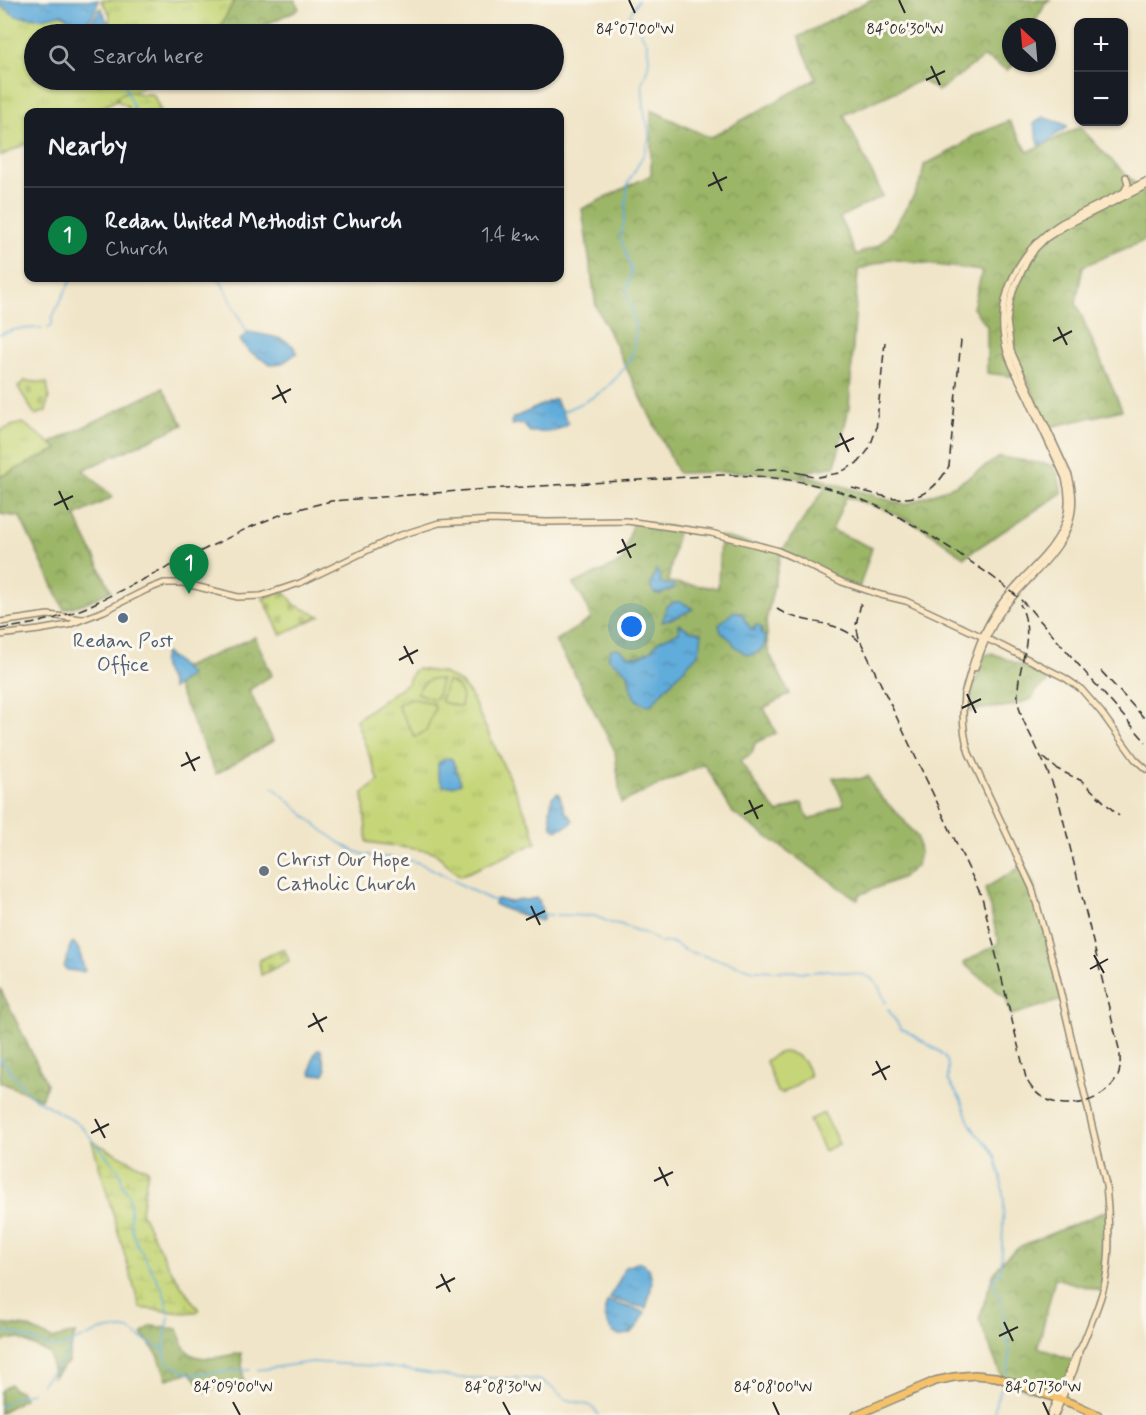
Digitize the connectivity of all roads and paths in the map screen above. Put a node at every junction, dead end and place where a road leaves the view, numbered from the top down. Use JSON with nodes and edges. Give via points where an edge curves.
{"nodes":[{"id":1,"x":1126,"y":177,"type":"dead end"},
{"id":2,"x":1146,"y":181,"type":"edge"},
{"id":3,"x":1146,"y":186,"type":"edge"},
{"id":4,"x":1123,"y":192,"type":"junction"},
{"id":5,"x":1036,"y":410,"type":"junction"},
{"id":6,"x":995,"y":613,"type":"junction"},
{"id":7,"x":82,"y":619,"type":"junction"},
{"id":8,"x":0,"y":622,"type":"edge"},
{"id":9,"x":991,"y":628,"type":"junction"},
{"id":10,"x":970,"y":631,"type":"junction"},
{"id":11,"x":0,"y":635,"type":"edge"},
{"id":12,"x":984,"y":638,"type":"junction"},
{"id":13,"x":998,"y":644,"type":"junction"},
{"id":14,"x":980,"y":647,"type":"junction"},
{"id":15,"x":1146,"y":769,"type":"edge"},
{"id":16,"x":1059,"y":1399,"type":"junction"},
{"id":17,"x":856,"y":1415,"type":"edge"},
{"id":18,"x":1050,"y":1415,"type":"edge"},
{"id":19,"x":1055,"y":1415,"type":"edge"},
{"id":20,"x":1098,"y":1415,"type":"edge"}],
"edges":[{"from":1,"to":4,"type":"main road","via":[[1128,184]]},
{"from":2,"to":4,"type":"main road"},
{"from":3,"to":5,"type":"main road","via":[[1054,232],[1035,249],[1020,273],[1010,302],[1008,335]]},
{"from":4,"to":5,"type":"main road","via":[[1042,236],[1012,278],[1005,305],[1004,336],[1012,365]]},
{"from":5,"to":6,"type":"main road","via":[[1065,478],[1070,502],[1067,518],[1055,542]]},
{"from":5,"to":9,"type":"main road","via":[[1069,476],[1074,500],[1072,515],[1062,540]]},
{"from":6,"to":10,"type":"main road","via":[[981,630]]},
{"from":6,"to":12,"type":"main road"},
{"from":7,"to":8,"type":"main road","via":[[48,615]]},
{"from":7,"to":10,"type":"main road","via":[[164,583],[183,583],[238,597],[261,597],[300,583],[395,537],[439,523],[627,521],[711,533],[767,547],[842,582],[906,602]]},
{"from":7,"to":11,"type":"main road","via":[[59,627]]},
{"from":9,"to":12,"type":"main road"},
{"from":9,"to":13,"type":"main road"},
{"from":10,"to":12,"type":"main road"},
{"from":10,"to":14,"type":"main road"},
{"from":12,"to":13,"type":"main road"},
{"from":12,"to":14,"type":"main road"},
{"from":13,"to":14,"type":"main road"},
{"from":13,"to":15,"type":"main road","via":[[1081,689]]},
{"from":14,"to":16,"type":"main road","via":[[964,694],[964,735],[1024,868],[1042,920],[1105,1180],[1108,1208],[1107,1272],[1080,1355]]},
{"from":16,"to":17,"type":"main road","via":[[996,1377],[963,1376],[935,1381]]},
{"from":16,"to":18,"type":"main road"},
{"from":16,"to":19,"type":"main road"},
{"from":16,"to":20,"type":"main road"}]}
